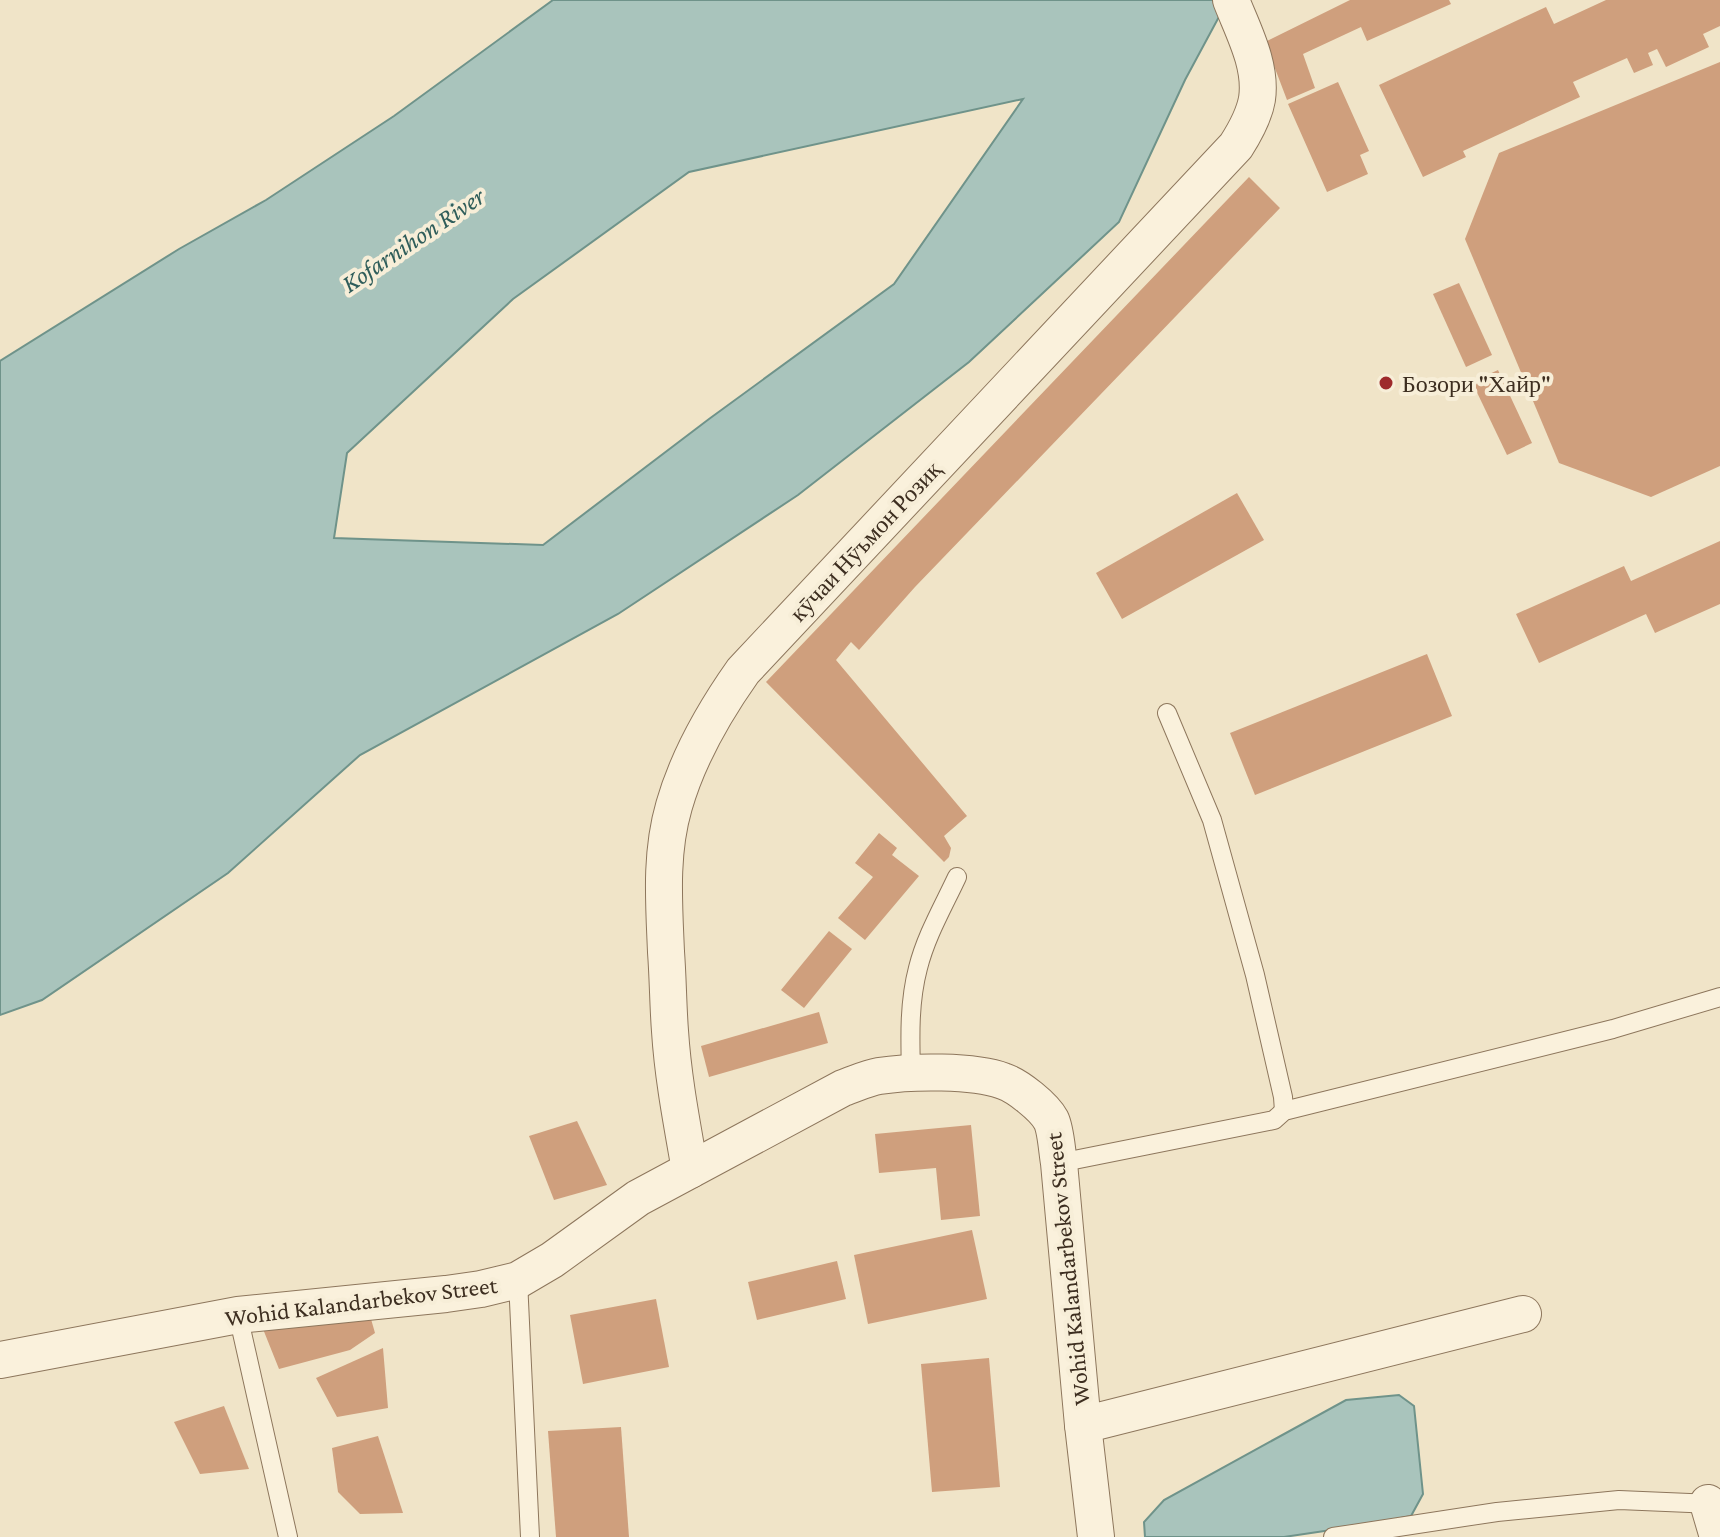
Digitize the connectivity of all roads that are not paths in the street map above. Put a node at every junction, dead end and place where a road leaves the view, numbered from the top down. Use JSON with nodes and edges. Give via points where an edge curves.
{"nodes":[{"id":1,"x":1231,"y":0,"type":"edge"},
{"id":2,"x":1167,"y":713,"type":"dead end"},
{"id":3,"x":957,"y":877,"type":"dead end"},
{"id":4,"x":1720,"y":997,"type":"edge"},
{"id":5,"x":911,"y":1073,"type":"junction"},
{"id":6,"x":1284,"y":1111,"type":"junction"},
{"id":7,"x":1059,"y":1163,"type":"junction"},
{"id":8,"x":690,"y":1170,"type":"junction"},
{"id":9,"x":518,"y":1280,"type":"junction"},
{"id":10,"x":1523,"y":1314,"type":"dead end"},
{"id":11,"x":238,"y":1315,"type":"junction"},
{"id":12,"x":0,"y":1360,"type":"edge"},
{"id":13,"x":1083,"y":1425,"type":"junction"},
{"id":14,"x":1715,"y":1515,"type":"edge"},
{"id":15,"x":288,"y":1537,"type":"edge"},
{"id":16,"x":530,"y":1537,"type":"edge"},
{"id":17,"x":1096,"y":1537,"type":"edge"},
{"id":18,"x":1333,"y":1537,"type":"edge"}],
"edges":[{"from":1,"to":8,"type":"street","name":"кӯчаи Нӯъмон Розиқ","via":[[1258,80],[1257,101],[1236,146],[743,671],[688,768],[674,807],[663,886],[670,1033]]},
{"from":2,"to":6,"type":"lane","via":[[1212,820],[1255,975]]},
{"from":3,"to":5,"type":"lane","via":[[918,966]]},
{"from":4,"to":6,"type":"lane"},
{"from":5,"to":7,"type":"street","name":"Wohid Kalandarbekov Street","via":[[1003,1081],[1029,1096],[1052,1121]]},
{"from":5,"to":8,"type":"street","name":"Wohid Kalandarbekov Street","via":[[877,1076],[843,1088]]},
{"from":6,"to":7,"type":"lane","via":[[1274,1120]]},
{"from":7,"to":13,"type":"street","name":"Wohid Kalandarbekov Street"},
{"from":8,"to":9,"type":"street","name":"Wohid Kalandarbekov Street","via":[[638,1198]]},
{"from":9,"to":11,"type":"street","name":"Wohid Kalandarbekov Street","via":[[446,1294]]},
{"from":9,"to":16,"type":"lane"},
{"from":10,"to":13,"type":"street"},
{"from":11,"to":12,"type":"street","name":"Wohid Kalandarbekov Street"},
{"from":11,"to":15,"type":"lane"},
{"from":13,"to":17,"type":"street","name":"Wohid Kalandarbekov Street"},
{"from":14,"to":18,"type":"lane","via":[[1619,1500]]}]}
